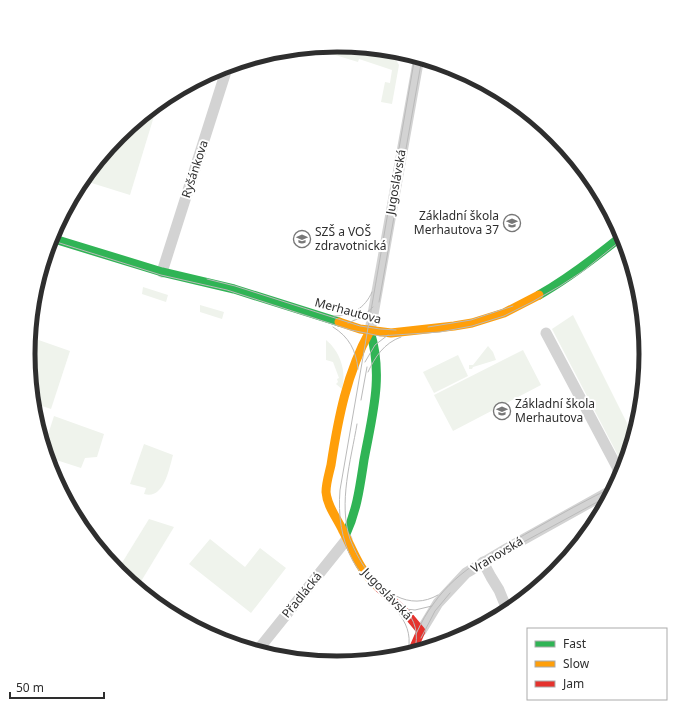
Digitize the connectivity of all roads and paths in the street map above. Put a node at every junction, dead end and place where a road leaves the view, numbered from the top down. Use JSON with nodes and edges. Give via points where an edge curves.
{"nodes":[{"id":1,"x":418,"y":63,"type":"edge"},
{"id":2,"x":225,"y":74,"type":"edge"},
{"id":3,"x":57,"y":240,"type":"edge"},
{"id":4,"x":618,"y":240,"type":"edge"},
{"id":5,"x":162,"y":272,"type":"junction"},
{"id":6,"x":370,"y":331,"type":"junction"},
{"id":7,"x":546,"y":333,"type":"dead end"},
{"id":8,"x":617,"y":469,"type":"edge"},
{"id":9,"x":606,"y":494,"type":"edge"},
{"id":10,"x":346,"y":537,"type":"junction"},
{"id":11,"x":484,"y":562,"type":"junction"},
{"id":12,"x":506,"y":606,"type":"edge"},
{"id":13,"x":421,"y":631,"type":"junction"},
{"id":14,"x":261,"y":646,"type":"edge"},
{"id":15,"x":414,"y":646,"type":"edge"}],
"edges":[{"from":1,"to":6,"type":"street","name":"Jugoslávská"},
{"from":2,"to":5,"type":"street","name":"Ryšánkova"},
{"from":3,"to":5,"type":"street","name":"Merhautova"},
{"from":4,"to":6,"type":"street","name":"Merhautova","via":[[558,284],[504,313],[472,323],[432,330],[391,333]]},
{"from":5,"to":6,"type":"street","name":"Merhautova","via":[[234,289]]},
{"from":6,"to":10,"type":"street","name":"Jugoslávská","via":[[377,356],[375,401],[357,504]]},
{"from":6,"to":10,"type":"street","name":"Jugoslávská","via":[[357,358],[345,394],[326,492]]},
{"from":7,"to":8,"type":"street"},
{"from":9,"to":11,"type":"street","name":"Vranovská"},
{"from":10,"to":13,"type":"street","name":"Jugoslávská","via":[[357,561],[369,578]]},
{"from":10,"to":14,"type":"street","name":"Přadlácká"},
{"from":11,"to":12,"type":"street"},
{"from":11,"to":13,"type":"street","name":"Vranovská","via":[[462,577],[446,593],[433,609]]},
{"from":13,"to":15,"type":"street","name":"Vranovská"}]}
